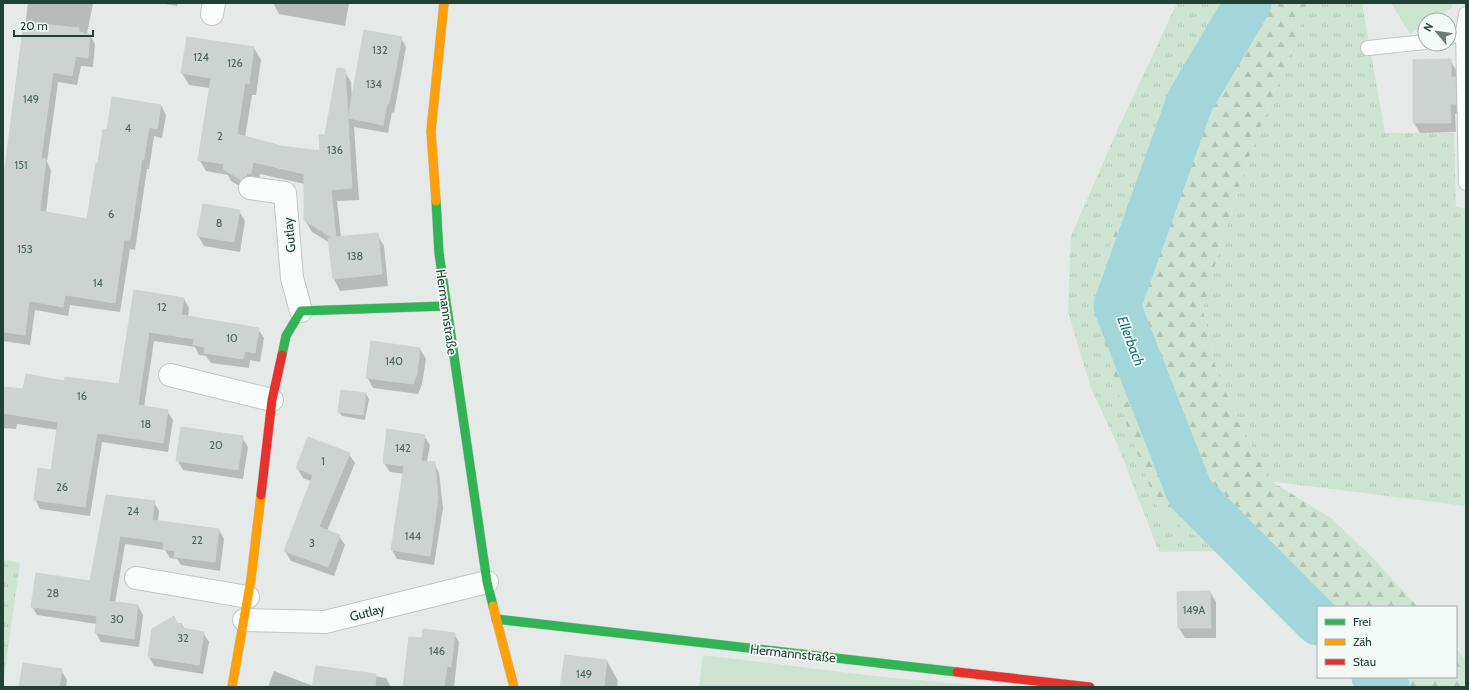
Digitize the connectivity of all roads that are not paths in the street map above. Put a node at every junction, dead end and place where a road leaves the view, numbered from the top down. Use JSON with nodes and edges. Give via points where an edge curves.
{"nodes":[{"id":1,"x":444,"y":3,"type":"edge"},
{"id":2,"x":1466,"y":14,"type":"edge"},
{"id":3,"x":1463,"y":33,"type":"junction"},
{"id":4,"x":1457,"y":35,"type":"edge"},
{"id":5,"x":1417,"y":43,"type":"edge"},
{"id":6,"x":1368,"y":48,"type":"dead end"},
{"id":7,"x":1466,"y":183,"type":"edge"},
{"id":8,"x":250,"y":188,"type":"dead end"},
{"id":9,"x":446,"y":306,"type":"junction"},
{"id":10,"x":301,"y":312,"type":"junction"},
{"id":11,"x":170,"y":375,"type":"dead end"},
{"id":12,"x":272,"y":400,"type":"junction"},
{"id":13,"x":136,"y":578,"type":"dead end"},
{"id":14,"x":487,"y":582,"type":"junction"},
{"id":15,"x":248,"y":597,"type":"junction"},
{"id":16,"x":496,"y":619,"type":"junction"},
{"id":17,"x":244,"y":620,"type":"junction"},
{"id":18,"x":232,"y":687,"type":"edge"},
{"id":19,"x":514,"y":687,"type":"edge"},
{"id":20,"x":1090,"y":687,"type":"edge"}],
"edges":[{"from":1,"to":9,"type":"street","name":"Hermannstraße","via":[[431,131],[439,253]]},
{"from":2,"to":3,"type":"lane"},
{"from":3,"to":4,"type":"lane"},
{"from":3,"to":7,"type":"lane"},
{"from":5,"to":6,"type":"lane"},
{"from":8,"to":10,"type":"street","name":"Gutlay","via":[[285,193],[292,278]]},
{"from":9,"to":10,"type":"street"},
{"from":9,"to":14,"type":"street","name":"Hermannstraße"},
{"from":10,"to":12,"type":"street","via":[[286,336]]},
{"from":11,"to":12,"type":"street"},
{"from":12,"to":15,"type":"street"},
{"from":13,"to":15,"type":"street"},
{"from":14,"to":16,"type":"street","name":"Hermannstraße"},
{"from":14,"to":17,"type":"street","name":"Gutlay","via":[[325,622]]},
{"from":15,"to":17,"type":"street"},
{"from":16,"to":19,"type":"street","name":"Hermannstraße"},
{"from":16,"to":20,"type":"street","name":"Hermannstraße"},
{"from":17,"to":18,"type":"street"}]}
